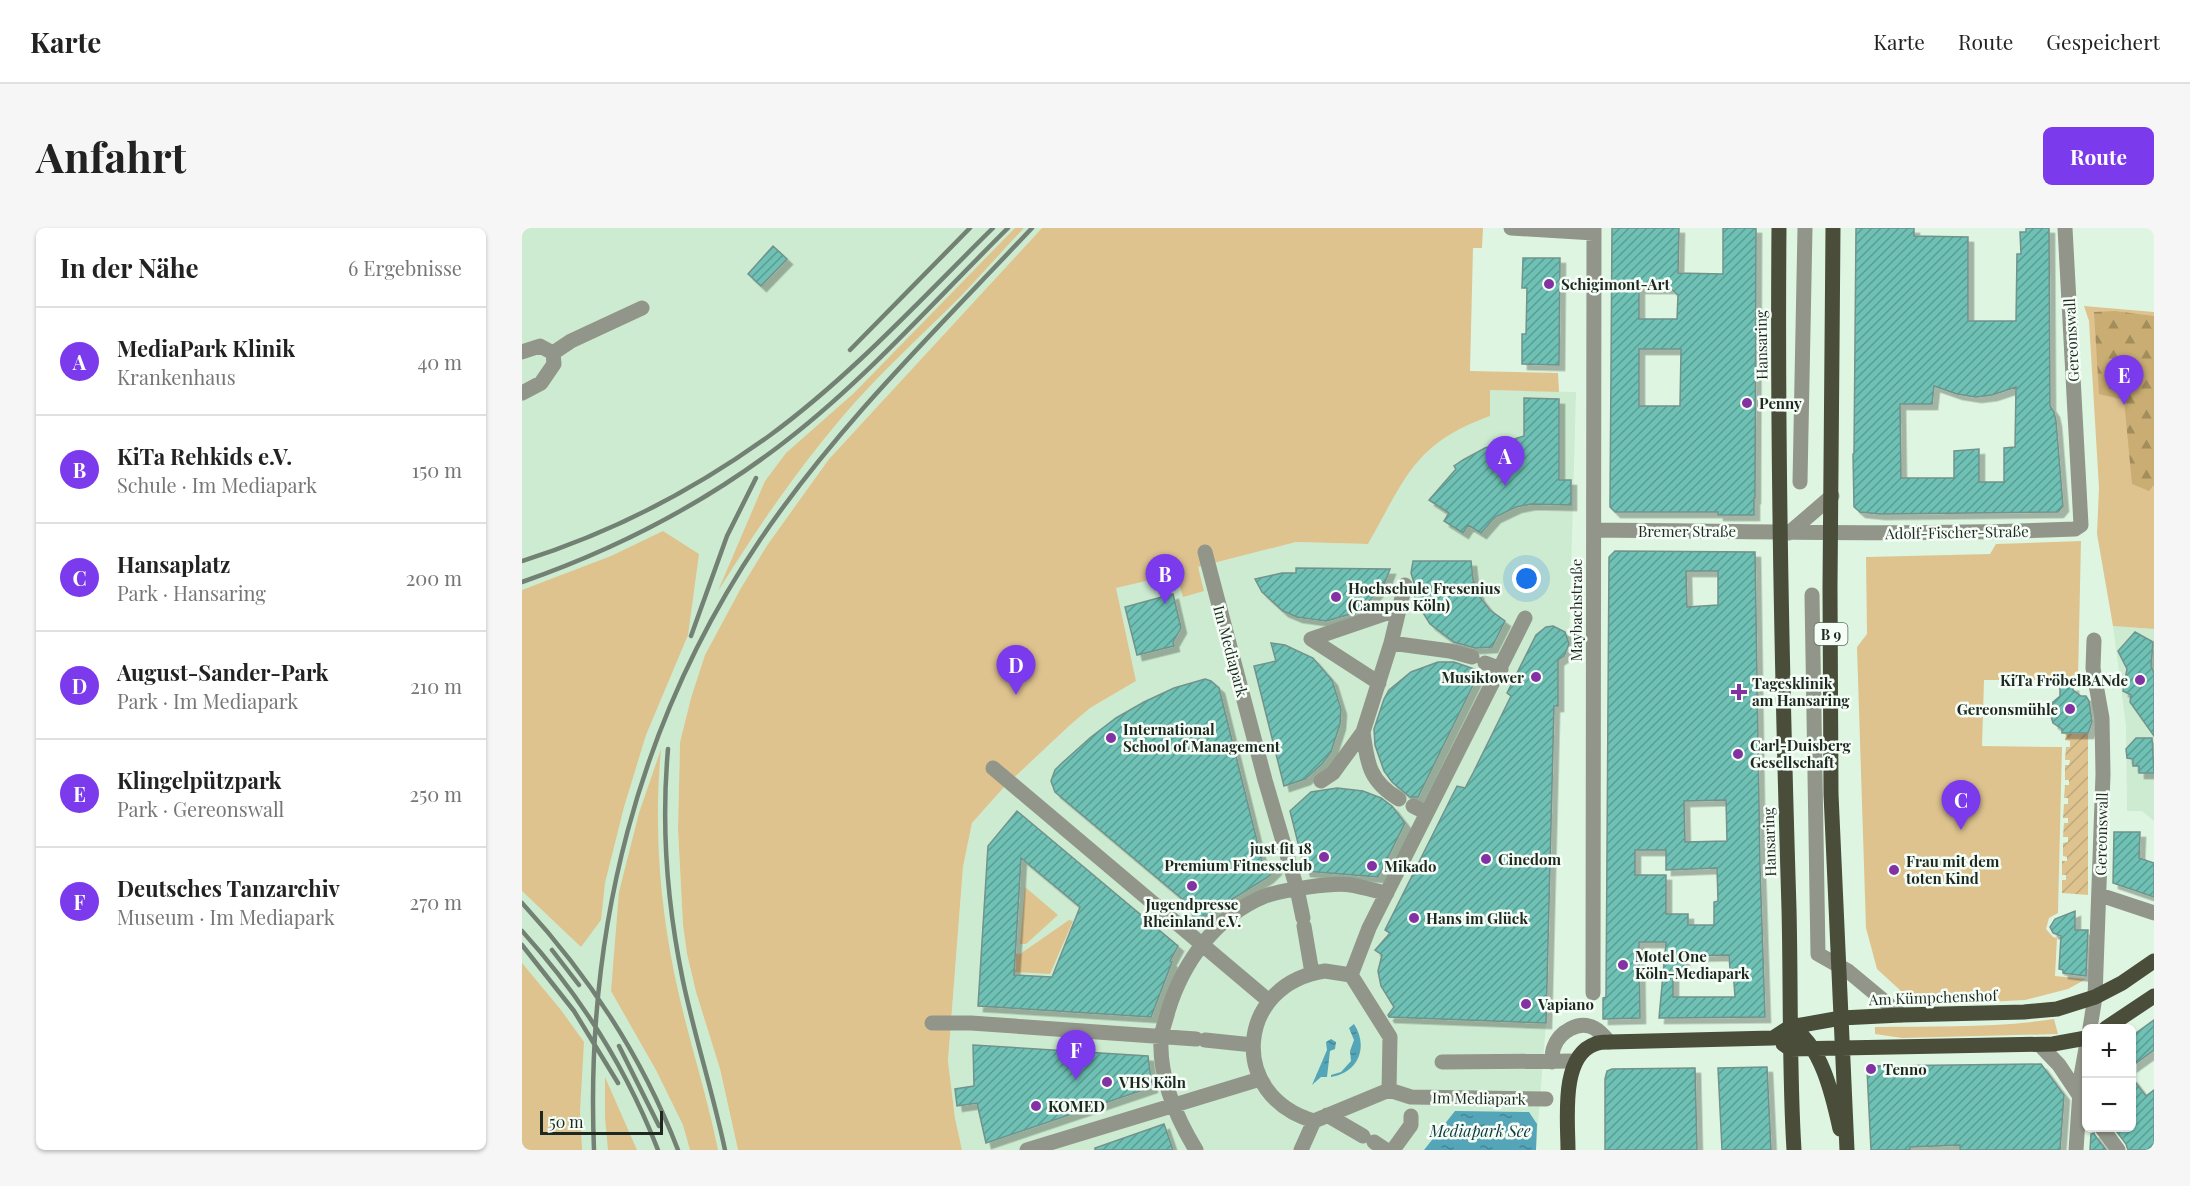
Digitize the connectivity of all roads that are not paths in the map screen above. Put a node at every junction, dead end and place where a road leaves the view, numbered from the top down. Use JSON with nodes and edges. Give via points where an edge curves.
{"nodes":[{"id":1,"x":1511,"y":228,"type":"edge"},
{"id":2,"x":1779,"y":228,"type":"edge"},
{"id":3,"x":1804,"y":228,"type":"edge"},
{"id":4,"x":1833,"y":228,"type":"edge"},
{"id":5,"x":2065,"y":228,"type":"edge"},
{"id":6,"x":1594,"y":230,"type":"edge"},
{"id":7,"x":642,"y":308,"type":"dead end"},
{"id":8,"x":522,"y":352,"type":"edge"},
{"id":9,"x":553,"y":352,"type":"junction"},
{"id":10,"x":522,"y":393,"type":"edge"},
{"id":11,"x":1801,"y":448,"type":"junction"},
{"id":12,"x":1780,"y":457,"type":"junction"},
{"id":13,"x":1800,"y":482,"type":"dead end"},
{"id":14,"x":1832,"y":496,"type":"junction"},
{"id":15,"x":2081,"y":525,"type":"joint"},
{"id":16,"x":1594,"y":530,"type":"junction"},
{"id":17,"x":1785,"y":533,"type":"junction"},
{"id":18,"x":1831,"y":533,"type":"junction"},
{"id":19,"x":1205,"y":552,"type":"dead end"},
{"id":20,"x":1405,"y":585,"type":"dead end"},
{"id":21,"x":1812,"y":595,"type":"dead end"},
{"id":22,"x":1399,"y":609,"type":"junction"},
{"id":23,"x":1526,"y":618,"type":"dead end"},
{"id":24,"x":1811,"y":629,"type":"junction"},
{"id":25,"x":1831,"y":629,"type":"junction"},
{"id":26,"x":2094,"y":640,"type":"dead end"},
{"id":27,"x":1391,"y":643,"type":"junction"},
{"id":28,"x":1501,"y":669,"type":"junction"},
{"id":29,"x":1379,"y":683,"type":"junction"},
{"id":30,"x":1363,"y":732,"type":"junction"},
{"id":31,"x":993,"y":768,"type":"dead end"},
{"id":32,"x":1320,"y":781,"type":"dead end"},
{"id":33,"x":1427,"y":813,"type":"junction"},
{"id":34,"x":1297,"y":889,"type":"junction"},
{"id":35,"x":1387,"y":893,"type":"junction"},
{"id":36,"x":2100,"y":895,"type":"junction"},
{"id":37,"x":2154,"y":913,"type":"edge"},
{"id":38,"x":1201,"y":943,"type":"junction"},
{"id":39,"x":2154,"y":961,"type":"edge"},
{"id":40,"x":1838,"y":964,"type":"junction"},
{"id":41,"x":1312,"y":973,"type":"junction"},
{"id":42,"x":1351,"y":975,"type":"junction"},
{"id":43,"x":1593,"y":993,"type":"dead end"},
{"id":44,"x":2154,"y":996,"type":"edge"},
{"id":45,"x":2096,"y":997,"type":"junction"},
{"id":46,"x":1269,"y":1000,"type":"junction"},
{"id":47,"x":1901,"y":1015,"type":"junction"},
{"id":48,"x":1841,"y":1018,"type":"junction"},
{"id":49,"x":1793,"y":1022,"type":"junction"},
{"id":50,"x":932,"y":1023,"type":"dead end"},
{"id":51,"x":2091,"y":1024,"type":"edge"},
{"id":52,"x":2113,"y":1024,"type":"edge"},
{"id":53,"x":1161,"y":1036,"type":"junction"},
{"id":54,"x":1773,"y":1038,"type":"junction"},
{"id":55,"x":2082,"y":1039,"type":"edge"},
{"id":56,"x":1609,"y":1041,"type":"junction"},
{"id":57,"x":1253,"y":1045,"type":"junction"},
{"id":58,"x":2040,"y":1045,"type":"junction"},
{"id":59,"x":1813,"y":1048,"type":"junction"},
{"id":60,"x":1843,"y":1048,"type":"junction"},
{"id":61,"x":1790,"y":1049,"type":"junction"},
{"id":62,"x":1576,"y":1061,"type":"junction"},
{"id":63,"x":1442,"y":1062,"type":"dead end"},
{"id":64,"x":1552,"y":1062,"type":"junction"},
{"id":65,"x":1260,"y":1079,"type":"junction"},
{"id":66,"x":1389,"y":1090,"type":"junction"},
{"id":67,"x":1546,"y":1099,"type":"dead end"},
{"id":68,"x":2082,"y":1099,"type":"edge"},
{"id":69,"x":1174,"y":1106,"type":"junction"},
{"id":70,"x":2082,"y":1107,"type":"edge"},
{"id":71,"x":1411,"y":1108,"type":"junction"},
{"id":72,"x":1321,"y":1118,"type":"junction"},
{"id":73,"x":2105,"y":1132,"type":"edge"},
{"id":74,"x":1374,"y":1143,"type":"edge"},
{"id":75,"x":1027,"y":1150,"type":"edge"},
{"id":76,"x":1196,"y":1150,"type":"edge"},
{"id":77,"x":1301,"y":1150,"type":"edge"},
{"id":78,"x":1394,"y":1150,"type":"edge"},
{"id":79,"x":1568,"y":1150,"type":"edge"},
{"id":80,"x":1794,"y":1150,"type":"edge"},
{"id":81,"x":1846,"y":1150,"type":"edge"},
{"id":82,"x":2076,"y":1150,"type":"edge"},
{"id":83,"x":2118,"y":1150,"type":"edge"}],
"edges":[{"from":1,"to":6,"type":"street"},
{"from":2,"to":12,"type":"main road","name":"Hansaring"},
{"from":3,"to":11,"type":"street"},
{"from":4,"to":14,"type":"main road","number":"B 9"},
{"from":5,"to":15,"type":"street","name":"Gereonswall"},
{"from":6,"to":16,"type":"street","name":"Maybachstraße"},
{"from":7,"to":9,"type":"street"},
{"from":8,"to":9,"type":"street","via":[[540,346]]},
{"from":9,"to":10,"type":"street","via":[[554,364],[548,375]]},
{"from":11,"to":12,"type":"street"},
{"from":11,"to":13,"type":"street"},
{"from":12,"to":17,"type":"main road","name":"Hansaring"},
{"from":14,"to":17,"type":"street"},
{"from":14,"to":18,"type":"main road","number":"B 9"},
{"from":15,"to":18,"type":"street","name":"Adolf-Fischer-Straße","via":[[2074,529],[1986,533]]},
{"from":16,"to":17,"type":"street","name":"Bremer Straße"},
{"from":16,"to":43,"type":"street","name":"Maybachstraße"},
{"from":17,"to":18,"type":"street"},
{"from":17,"to":49,"type":"main road","name":"Hansaring"},
{"from":18,"to":25,"type":"main road","number":"B 9"},
{"from":19,"to":34,"type":"street","name":"Im Mediapark","via":[[1264,780]]},
{"from":20,"to":22,"type":"street"},
{"from":21,"to":24,"type":"street"},
{"from":22,"to":27,"type":"street"},
{"from":22,"to":29,"type":"street","via":[[1306,638]]},
{"from":23,"to":28,"type":"street"},
{"from":24,"to":25,"type":"street"},
{"from":24,"to":40,"type":"street","via":[[1818,954]]},
{"from":25,"to":40,"type":"main road","number":"B 9","via":[[1831,794]]},
{"from":26,"to":36,"type":"street","name":"Gereonswall","via":[[2093,668],[2102,718]]},
{"from":27,"to":28,"type":"street","via":[[1450,651]]},
{"from":27,"to":29,"type":"street"},
{"from":28,"to":33,"type":"street"},
{"from":29,"to":30,"type":"street"},
{"from":30,"to":32,"type":"street","via":[[1333,772]]},
{"from":30,"to":33,"type":"street","via":[[1372,775],[1384,790]]},
{"from":31,"to":38,"type":"street"},
{"from":33,"to":35,"type":"street"},
{"from":34,"to":35,"type":"street","via":[[1349,884]]},
{"from":34,"to":38,"type":"street","via":[[1265,896],[1235,912]]},
{"from":34,"to":41,"type":"street","name":"Im Mediapark"},
{"from":35,"to":42,"type":"street"},
{"from":36,"to":37,"type":"street"},
{"from":36,"to":45,"type":"street","name":"Gereonswall"},
{"from":38,"to":46,"type":"street"},
{"from":38,"to":53,"type":"street","via":[[1175,990]]},
{"from":39,"to":45,"type":"main road","name":"Am Kümpchenshof"},
{"from":40,"to":47,"type":"street"},
{"from":40,"to":48,"type":"main road","number":"B 9"},
{"from":41,"to":42,"type":"street","via":[[1332,971]]},
{"from":41,"to":46,"type":"street","via":[[1288,983]]},
{"from":42,"to":66,"type":"street","via":[[1390,1037]]},
{"from":44,"to":52,"type":"main road"},
{"from":45,"to":47,"type":"main road","name":"Am Kümpchenshof","via":[[2057,1009]]},
{"from":45,"to":51,"type":"street","name":"Gereonswall"},
{"from":46,"to":57,"type":"street","via":[[1256,1024]]},
{"from":47,"to":48,"type":"main road","name":"Am Kümpchenshof"},
{"from":48,"to":49,"type":"main road","name":"Am Kümpchenshof"},
{"from":48,"to":60,"type":"main road","number":"B 9"},
{"from":49,"to":54,"type":"main road","name":"Am Kümpchenshof"},
{"from":49,"to":59,"type":"main road","number":"B 9"},
{"from":49,"to":60,"type":"main road","via":[[1807,1034]]},
{"from":49,"to":61,"type":"main road","name":"Hansaring"},
{"from":50,"to":53,"type":"street"},
{"from":53,"to":57,"type":"street"},
{"from":53,"to":69,"type":"street","via":[[1163,1069]]},
{"from":54,"to":56,"type":"main road"},
{"from":54,"to":61,"type":"main road"},
{"from":55,"to":58,"type":"main road"},
{"from":56,"to":62,"type":"main road","via":[[1594,1044]]},
{"from":56,"to":64,"type":"street","via":[[1593,1027],[1569,1029],[1554,1047]]},
{"from":57,"to":65,"type":"street"},
{"from":58,"to":60,"type":"main road"},
{"from":58,"to":68,"type":"street"},
{"from":59,"to":60,"type":"main road"},
{"from":59,"to":61,"type":"main road"},
{"from":59,"to":81,"type":"main road","number":"B 9","via":[[1830,1089]]},
{"from":60,"to":81,"type":"main road","number":"B 9"},
{"from":61,"to":80,"type":"main road","name":"Hansaring"},
{"from":62,"to":64,"type":"street"},
{"from":62,"to":79,"type":"main road","via":[[1569,1081]]},
{"from":63,"to":64,"type":"street"},
{"from":65,"to":69,"type":"street"},
{"from":65,"to":72,"type":"street","via":[[1276,1102],[1300,1117]]},
{"from":66,"to":71,"type":"street","name":"Im Mediapark"},
{"from":66,"to":72,"type":"street"},
{"from":67,"to":71,"type":"street","name":"Im Mediapark"},
{"from":69,"to":75,"type":"street"},
{"from":69,"to":76,"type":"street"},
{"from":70,"to":82,"type":"street"},
{"from":71,"to":78,"type":"street","via":[[1411,1125]]},
{"from":72,"to":74,"type":"street"},
{"from":72,"to":77,"type":"street"},
{"from":73,"to":83,"type":"street"}]}
